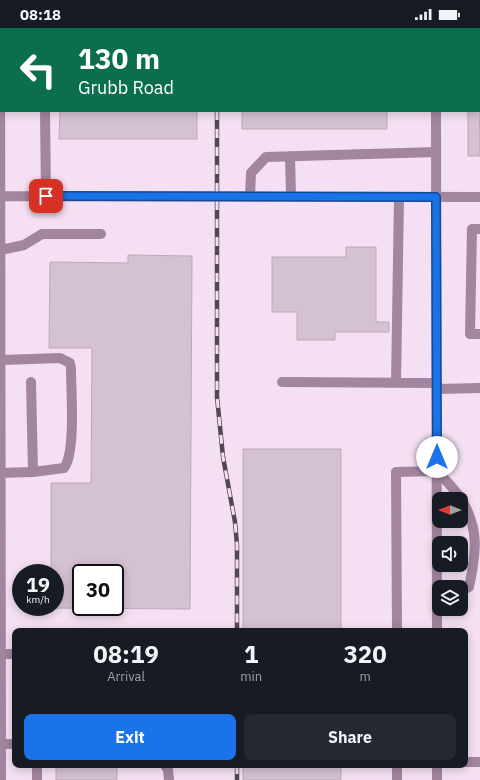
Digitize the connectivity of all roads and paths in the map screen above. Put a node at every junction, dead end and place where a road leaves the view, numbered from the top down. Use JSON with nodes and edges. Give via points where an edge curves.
{"nodes":[{"id":1,"x":1,"y":112,"type":"edge"},
{"id":2,"x":45,"y":112,"type":"edge"},
{"id":3,"x":436,"y":112,"type":"edge"},
{"id":4,"x":436,"y":152,"type":"junction"},
{"id":5,"x":290,"y":156,"type":"junction"},
{"id":6,"x":0,"y":196,"type":"edge"},
{"id":7,"x":46,"y":196,"type":"junction"},
{"id":8,"x":250,"y":196,"type":"junction"},
{"id":9,"x":291,"y":196,"type":"junction"},
{"id":10,"x":399,"y":197,"type":"junction"},
{"id":11,"x":436,"y":197,"type":"junction"},
{"id":12,"x":480,"y":197,"type":"edge"},
{"id":13,"x":480,"y":229,"type":"edge"},
{"id":14,"x":101,"y":234,"type":"dead end"},
{"id":15,"x":0,"y":250,"type":"edge"},
{"id":16,"x":480,"y":334,"type":"edge"},
{"id":17,"x":1,"y":360,"type":"edge"},
{"id":18,"x":31,"y":382,"type":"dead end"},
{"id":19,"x":282,"y":382,"type":"dead end"},
{"id":20,"x":396,"y":383,"type":"junction"},
{"id":21,"x":437,"y":386,"type":"junction"},
{"id":22,"x":480,"y":388,"type":"edge"},
{"id":23,"x":437,"y":471,"type":"junction"},
{"id":24,"x":32,"y":472,"type":"junction"},
{"id":25,"x":0,"y":473,"type":"edge"},
{"id":26,"x":438,"y":580,"type":"edge"},
{"id":27,"x":468,"y":587,"type":"edge"},
{"id":28,"x":0,"y":604,"type":"edge"},
{"id":29,"x":438,"y":616,"type":"edge"},
{"id":30,"x":397,"y":628,"type":"edge"},
{"id":31,"x":437,"y":628,"type":"edge"},
{"id":32,"x":1,"y":654,"type":"junction"},
{"id":33,"x":12,"y":654,"type":"edge"},
{"id":34,"x":12,"y":746,"type":"edge"},
{"id":35,"x":1,"y":751,"type":"edge"},
{"id":36,"x":468,"y":762,"type":"edge"},
{"id":37,"x":480,"y":762,"type":"edge"},
{"id":38,"x":37,"y":768,"type":"edge"},
{"id":39,"x":167,"y":768,"type":"edge"},
{"id":40,"x":397,"y":768,"type":"edge"},
{"id":41,"x":437,"y":768,"type":"edge"},
{"id":42,"x":1,"y":780,"type":"edge"},
{"id":43,"x":37,"y":780,"type":"edge"},
{"id":44,"x":169,"y":780,"type":"edge"},
{"id":45,"x":397,"y":780,"type":"edge"},
{"id":46,"x":438,"y":780,"type":"edge"}],
"edges":[{"from":1,"to":6,"type":"street"},
{"from":2,"to":7,"type":"street"},
{"from":3,"to":4,"type":"street"},
{"from":4,"to":5,"type":"street"},
{"from":4,"to":11,"type":"street"},
{"from":5,"to":8,"type":"street","via":[[266,157],[251,173]]},
{"from":5,"to":9,"type":"street"},
{"from":6,"to":7,"type":"street"},
{"from":6,"to":15,"type":"street"},
{"from":7,"to":8,"type":"street"},
{"from":8,"to":9,"type":"street"},
{"from":9,"to":10,"type":"street"},
{"from":10,"to":11,"type":"street"},
{"from":10,"to":20,"type":"street"},
{"from":11,"to":12,"type":"street"},
{"from":11,"to":21,"type":"street"},
{"from":13,"to":16,"type":"street","via":[[472,230],[470,334]]},
{"from":14,"to":15,"type":"street","via":[[42,234],[24,245]]},
{"from":15,"to":17,"type":"street"},
{"from":17,"to":24,"type":"street","via":[[60,358],[70,363],[71,448],[68,463],[64,468]]},
{"from":17,"to":25,"type":"street"},
{"from":18,"to":24,"type":"street"},
{"from":19,"to":20,"type":"street"},
{"from":20,"to":21,"type":"street"},
{"from":21,"to":22,"type":"street"},
{"from":21,"to":23,"type":"street"},
{"from":23,"to":26,"type":"street"},
{"from":23,"to":27,"type":"street","via":[[461,499],[474,525],[475,555]]},
{"from":23,"to":30,"type":"street","via":[[396,472]]},
{"from":24,"to":25,"type":"street"},
{"from":25,"to":28,"type":"street"},
{"from":28,"to":32,"type":"street"},
{"from":29,"to":31,"type":"street"},
{"from":32,"to":33,"type":"street"},
{"from":32,"to":35,"type":"street"},
{"from":34,"to":35,"type":"street"},
{"from":35,"to":42,"type":"street"},
{"from":36,"to":37,"type":"street"},
{"from":38,"to":43,"type":"street"},
{"from":39,"to":44,"type":"street"},
{"from":40,"to":45,"type":"street"},
{"from":41,"to":46,"type":"street"}]}
